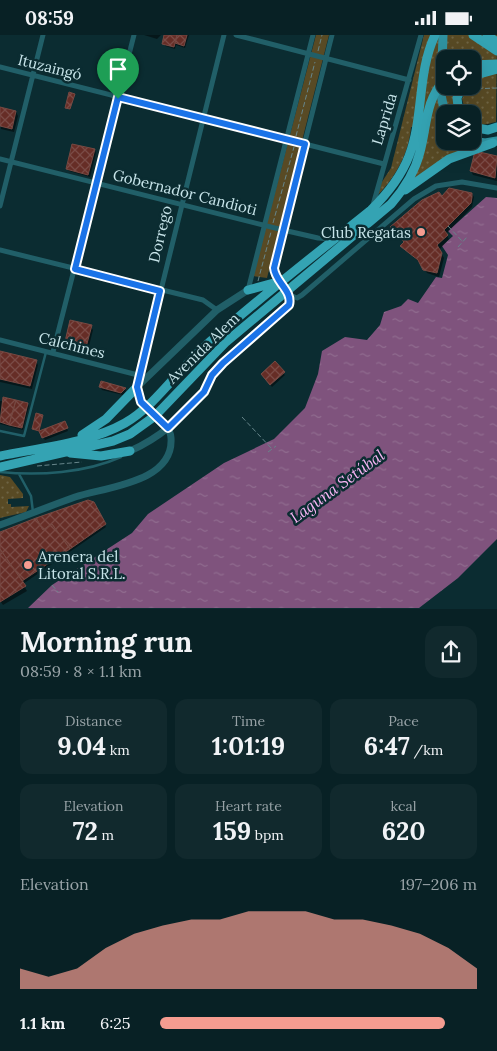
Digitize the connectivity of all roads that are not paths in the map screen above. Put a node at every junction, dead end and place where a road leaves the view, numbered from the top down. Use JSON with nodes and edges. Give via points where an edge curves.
{"nodes":[{"id":1,"x":43,"y":35,"type":"edge"},
{"id":2,"x":134,"y":35,"type":"edge"},
{"id":3,"x":224,"y":35,"type":"edge"},
{"id":4,"x":236,"y":35,"type":"edge"},
{"id":5,"x":313,"y":35,"type":"edge"},
{"id":6,"x":332,"y":35,"type":"edge"},
{"id":7,"x":421,"y":35,"type":"edge"},
{"id":8,"x":435,"y":35,"type":"edge"},
{"id":9,"x":444,"y":35,"type":"edge"},
{"id":10,"x":473,"y":35,"type":"edge"},
{"id":11,"x":489,"y":39,"type":"edge"},
{"id":12,"x":497,"y":51,"type":"edge"},
{"id":13,"x":308,"y":54,"type":"junction"},
{"id":14,"x":326,"y":59,"type":"junction"},
{"id":15,"x":497,"y":64,"type":"edge"},
{"id":16,"x":481,"y":65,"type":"edge"},
{"id":17,"x":0,"y":67,"type":"edge"},
{"id":18,"x":497,"y":69,"type":"edge"},
{"id":19,"x":481,"y":73,"type":"edge"},
{"id":20,"x":34,"y":75,"type":"junction"},
{"id":21,"x":409,"y":80,"type":"junction"},
{"id":22,"x":436,"y":92,"type":"edge"},
{"id":23,"x":118,"y":97,"type":"junction"},
{"id":24,"x":443,"y":105,"type":"edge"},
{"id":25,"x":202,"y":117,"type":"junction"},
{"id":26,"x":420,"y":126,"type":"junction"},
{"id":27,"x":497,"y":127,"type":"edge"},
{"id":28,"x":481,"y":129,"type":"edge"},
{"id":29,"x":287,"y":140,"type":"junction"},
{"id":30,"x":481,"y":141,"type":"edge"},
{"id":31,"x":495,"y":142,"type":"edge"},
{"id":32,"x":305,"y":144,"type":"junction"},
{"id":33,"x":0,"y":159,"type":"edge"},
{"id":34,"x":12,"y":162,"type":"junction"},
{"id":35,"x":384,"y":164,"type":"junction"},
{"id":36,"x":96,"y":183,"type":"junction"},
{"id":37,"x":497,"y":188,"type":"edge"},
{"id":38,"x":399,"y":195,"type":"junction"},
{"id":39,"x":181,"y":204,"type":"junction"},
{"id":40,"x":0,"y":206,"type":"edge"},
{"id":41,"x":371,"y":210,"type":"junction"},
{"id":42,"x":265,"y":225,"type":"junction"},
{"id":43,"x":283,"y":230,"type":"junction"},
{"id":44,"x":336,"y":239,"type":"junction"},
{"id":45,"x":0,"y":249,"type":"edge"},
{"id":46,"x":75,"y":269,"type":"junction"},
{"id":47,"x":282,"y":281,"type":"junction"},
{"id":48,"x":248,"y":290,"type":"junction"},
{"id":49,"x":160,"y":291,"type":"junction"},
{"id":50,"x":288,"y":293,"type":"junction"},
{"id":51,"x":217,"y":310,"type":"junction"},
{"id":52,"x":0,"y":340,"type":"edge"},
{"id":53,"x":46,"y":351,"type":"junction"},
{"id":54,"x":53,"y":353,"type":"junction"},
{"id":55,"x":138,"y":375,"type":"junction"},
{"id":56,"x":137,"y":387,"type":"junction"},
{"id":57,"x":146,"y":408,"type":"junction"},
{"id":58,"x":155,"y":416,"type":"junction"},
{"id":59,"x":168,"y":428,"type":"junction"},
{"id":60,"x":0,"y":431,"type":"edge"},
{"id":61,"x":64,"y":442,"type":"junction"},
{"id":62,"x":130,"y":451,"type":"junction"},
{"id":63,"x":65,"y":453,"type":"junction"},
{"id":64,"x":0,"y":456,"type":"edge"},
{"id":65,"x":0,"y":467,"type":"edge"},
{"id":66,"x":0,"y":472,"type":"edge"},
{"id":67,"x":19,"y":474,"type":"junction"},
{"id":68,"x":34,"y":513,"type":"junction"},
{"id":69,"x":0,"y":525,"type":"edge"}],
"edges":[{"from":1,"to":20,"type":"street"},
{"from":2,"to":23,"type":"street"},
{"from":3,"to":25,"type":"street","name":"Dorrego"},
{"from":4,"to":13,"type":"street"},
{"from":5,"to":13,"type":"street"},
{"from":6,"to":14,"type":"street"},
{"from":7,"to":21,"type":"street","name":"Laprida"},
{"from":8,"to":26,"type":"highway","via":[[426,59]]},
{"from":9,"to":24,"type":"main road"},
{"from":10,"to":11,"type":"highway"},
{"from":11,"to":12,"type":"highway"},
{"from":13,"to":14,"type":"street"},
{"from":13,"to":29,"type":"street"},
{"from":14,"to":21,"type":"street"},
{"from":14,"to":32,"type":"street"},
{"from":15,"to":16,"type":"highway"},
{"from":17,"to":20,"type":"street","name":"Ituzaingó"},
{"from":18,"to":19,"type":"highway"},
{"from":20,"to":23,"type":"street","name":"Ituzaingó"},
{"from":20,"to":34,"type":"street"},
{"from":21,"to":35,"type":"street","name":"Laprida"},
{"from":22,"to":26,"type":"highway"},
{"from":23,"to":25,"type":"street","name":"Ituzaingó"},
{"from":23,"to":36,"type":"street"},
{"from":25,"to":29,"type":"street","name":"Ituzaingó"},
{"from":25,"to":39,"type":"street","name":"Dorrego"},
{"from":26,"to":38,"type":"highway","via":[[417,163]]},
{"from":26,"to":41,"type":"highway","name":"Avenida Alem","via":[[406,164],[388,192]]},
{"from":27,"to":28,"type":"highway"},
{"from":29,"to":32,"type":"street","name":"Ituzaingó"},
{"from":29,"to":42,"type":"street"},
{"from":30,"to":31,"type":"main road"},
{"from":31,"to":38,"type":"highway","via":[[450,159]]},
{"from":32,"to":35,"type":"street","name":"Ituzaingó"},
{"from":32,"to":43,"type":"street"},
{"from":33,"to":34,"type":"street","name":"Gobernador Candioti"},
{"from":34,"to":36,"type":"street","name":"Gobernador Candioti"},
{"from":34,"to":40,"type":"street"},
{"from":35,"to":41,"type":"street","name":"Laprida"},
{"from":36,"to":39,"type":"street","name":"Gobernador Candioti"},
{"from":36,"to":46,"type":"street"},
{"from":37,"to":50,"type":"street","via":[[462,181],[436,186],[414,199],[302,295],[296,298]]},
{"from":38,"to":50,"type":"highway","name":"Avenida Alem","via":[[383,213]]},
{"from":39,"to":42,"type":"street","name":"Gobernador Candioti"},
{"from":39,"to":49,"type":"street","name":"Dorrego"},
{"from":41,"to":44,"type":"highway","name":"Avenida Alem"},
{"from":42,"to":43,"type":"street","name":"Gobernador Candioti"},
{"from":42,"to":48,"type":"street"},
{"from":43,"to":44,"type":"street","name":"Gobernador Candioti"},
{"from":43,"to":47,"type":"street","via":[[273,271]]},
{"from":44,"to":47,"type":"highway","name":"Avenida Alem"},
{"from":45,"to":46,"type":"street"},
{"from":46,"to":49,"type":"street"},
{"from":46,"to":54,"type":"street"},
{"from":47,"to":48,"type":"highway"},
{"from":47,"to":50,"type":"street"},
{"from":47,"to":57,"type":"highway","name":"Avenida Alem","via":[[202,349]]},
{"from":48,"to":51,"type":"street","name":"Avenida Alem"},
{"from":49,"to":51,"type":"street","via":[[203,301]]},
{"from":49,"to":55,"type":"street","name":"Dorrego"},
{"from":50,"to":58,"type":"highway","name":"Avenida Alem","via":[[219,349]]},
{"from":50,"to":59,"type":"street","via":[[289,305],[223,363],[212,375],[204,392]]},
{"from":51,"to":56,"type":"street","name":"Avenida Alem"},
{"from":52,"to":53,"type":"street","name":"Calchines"},
{"from":53,"to":54,"type":"street","name":"Calchines"},
{"from":53,"to":60,"type":"lane","via":[[24,436]]},
{"from":54,"to":55,"type":"street","name":"Calchines"},
{"from":55,"to":56,"type":"street","name":"Dorrego"},
{"from":56,"to":57,"type":"street","name":"Dorrego","via":[[139,400]]},
{"from":56,"to":61,"type":"highway","via":[[106,419],[83,435]]},
{"from":57,"to":58,"type":"street","name":"Dorrego"},
{"from":57,"to":61,"type":"highway","name":"Avenida Alem","via":[[108,431]]},
{"from":58,"to":59,"type":"street","name":"Dorrego"},
{"from":58,"to":63,"type":"highway","name":"Avenida Alem","via":[[130,434],[113,441]]},
{"from":59,"to":62,"type":"street"},
{"from":59,"to":68,"type":"street","via":[[172,439],[170,453],[148,475]]},
{"from":61,"to":64,"type":"highway","name":"Avenida Alem"},
{"from":62,"to":63,"type":"highway","via":[[101,456]]},
{"from":62,"to":67,"type":"lane","via":[[100,465]]},
{"from":63,"to":65,"type":"highway","name":"Avenida Alem"},
{"from":66,"to":67,"type":"lane"},
{"from":67,"to":68,"type":"lane","via":[[31,496]]},
{"from":68,"to":69,"type":"street"}]}
